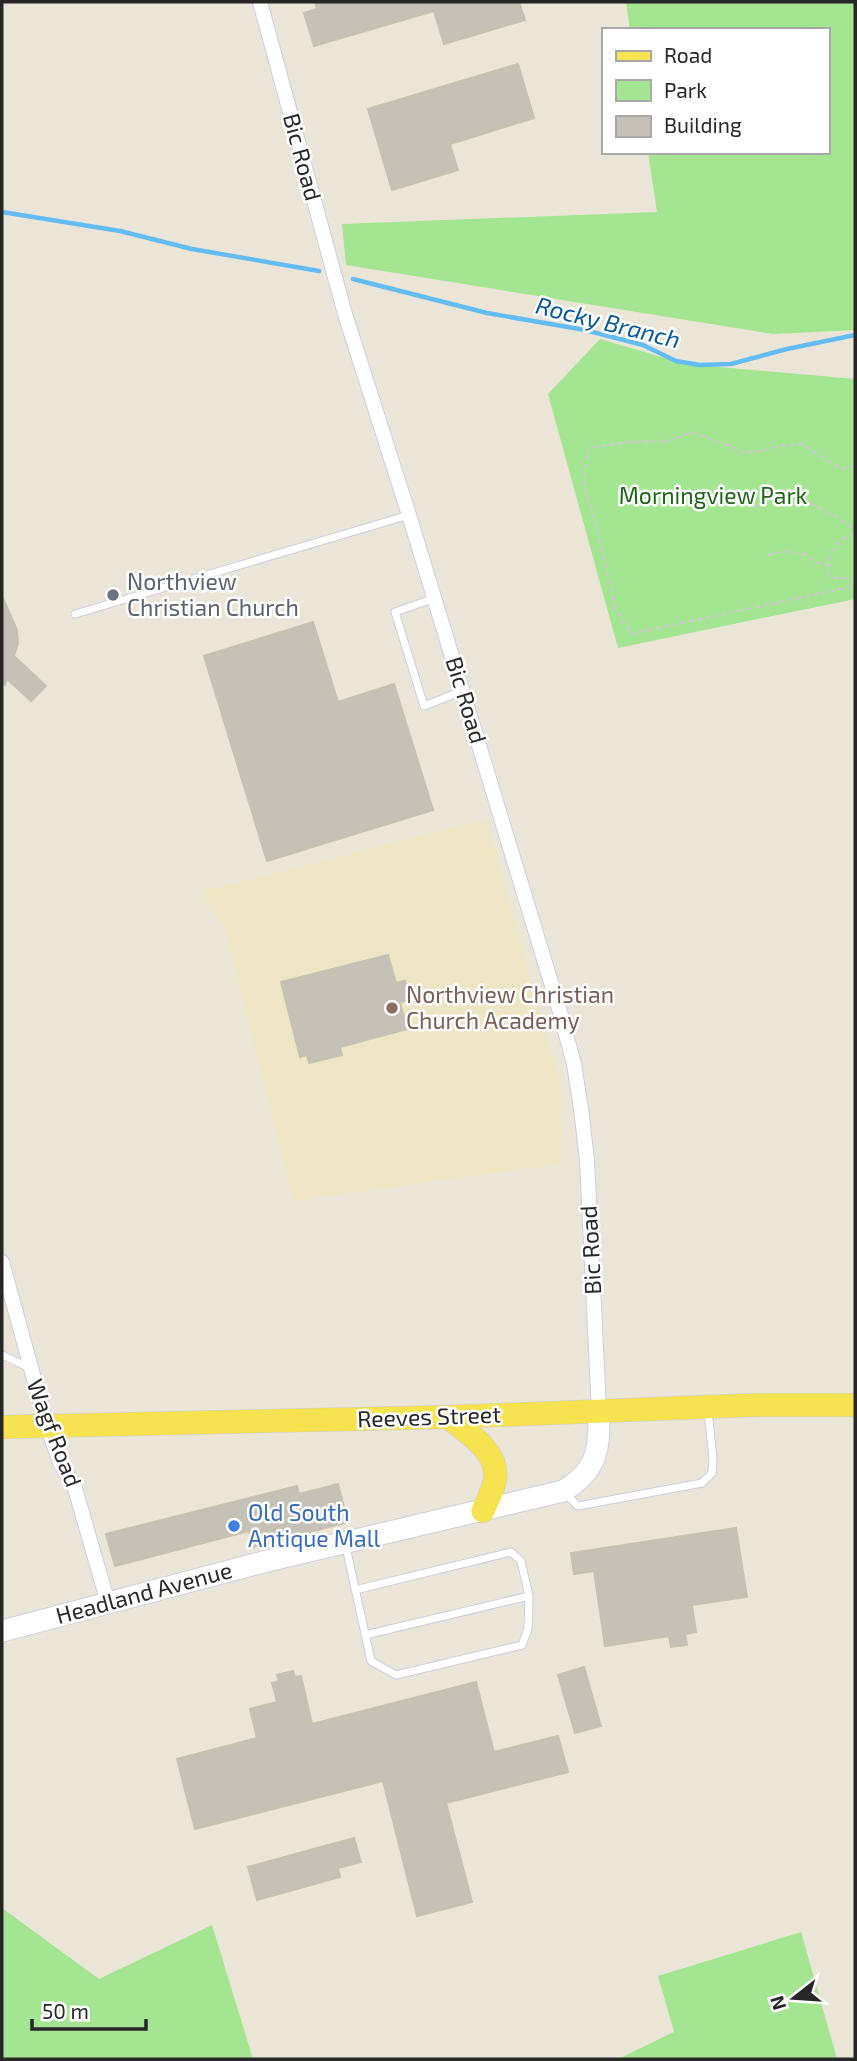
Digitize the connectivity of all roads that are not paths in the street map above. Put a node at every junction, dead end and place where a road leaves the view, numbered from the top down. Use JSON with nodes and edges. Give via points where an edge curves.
{"nodes":[{"id":1,"x":260,"y":2,"type":"edge"},
{"id":2,"x":409,"y":514,"type":"junction"},
{"id":3,"x":435,"y":598,"type":"junction"},
{"id":4,"x":75,"y":614,"type":"dead end"},
{"id":5,"x":463,"y":690,"type":"junction"},
{"id":6,"x":2,"y":1262,"type":"edge"},
{"id":7,"x":5,"y":1287,"type":"edge"},
{"id":8,"x":2,"y":1355,"type":"edge"},
{"id":9,"x":30,"y":1368,"type":"junction"},
{"id":10,"x":855,"y":1405,"type":"edge"},
{"id":11,"x":708,"y":1407,"type":"junction"},
{"id":12,"x":599,"y":1411,"type":"junction"},
{"id":13,"x":448,"y":1417,"type":"junction"},
{"id":14,"x":47,"y":1426,"type":"junction"},
{"id":15,"x":2,"y":1427,"type":"edge"},
{"id":16,"x":563,"y":1491,"type":"junction"},
{"id":17,"x":483,"y":1511,"type":"junction"},
{"id":18,"x":345,"y":1542,"type":"junction"},
{"id":19,"x":355,"y":1590,"type":"junction"},
{"id":20,"x":529,"y":1596,"type":"junction"},
{"id":21,"x":108,"y":1603,"type":"junction"},
{"id":22,"x":2,"y":1631,"type":"edge"},
{"id":23,"x":365,"y":1635,"type":"junction"}],
"edges":[{"from":1,"to":2,"type":"street","name":"Bic Road","via":[[345,314]]},
{"from":2,"to":3,"type":"street","name":"Bic Road"},
{"from":2,"to":4,"type":"lane"},
{"from":3,"to":5,"type":"street","name":"Bic Road"},
{"from":3,"to":5,"type":"lane","via":[[394,612],[424,706]]},
{"from":5,"to":12,"type":"street","name":"Bic Road","via":[[574,1064],[587,1160]]},
{"from":6,"to":7,"type":"street","name":"Wagf Road"},
{"from":7,"to":9,"type":"street","name":"Wagf Road"},
{"from":8,"to":9,"type":"lane"},
{"from":9,"to":14,"type":"street","name":"Wagf Road"},
{"from":10,"to":11,"type":"main road","name":"Reeves Street"},
{"from":11,"to":12,"type":"main road","name":"Reeves Street"},
{"from":11,"to":16,"type":"lane","via":[[712,1473],[702,1483],[578,1506]]},
{"from":12,"to":13,"type":"main road","name":"Reeves Street"},
{"from":12,"to":16,"type":"main road","name":"Headland Avenue","via":[[599,1445],[594,1459],[582,1478]]},
{"from":13,"to":14,"type":"main road","name":"Reeves Street"},
{"from":13,"to":17,"type":"main road","via":[[491,1457],[495,1479]]},
{"from":14,"to":15,"type":"main road","name":"Reeves Street"},
{"from":14,"to":21,"type":"street","name":"Wagf Road","via":[[84,1514]]},
{"from":16,"to":17,"type":"main road","name":"Headland Avenue"},
{"from":17,"to":18,"type":"main road","name":"Headland Avenue"},
{"from":18,"to":19,"type":"lane"},
{"from":18,"to":21,"type":"main road","name":"Headland Avenue"},
{"from":19,"to":20,"type":"lane","via":[[511,1552],[521,1561]]},
{"from":19,"to":23,"type":"lane"},
{"from":20,"to":23,"type":"lane"},
{"from":20,"to":23,"type":"lane","via":[[523,1645],[396,1675],[371,1661]]},
{"from":21,"to":22,"type":"main road","name":"Headland Avenue"}]}
